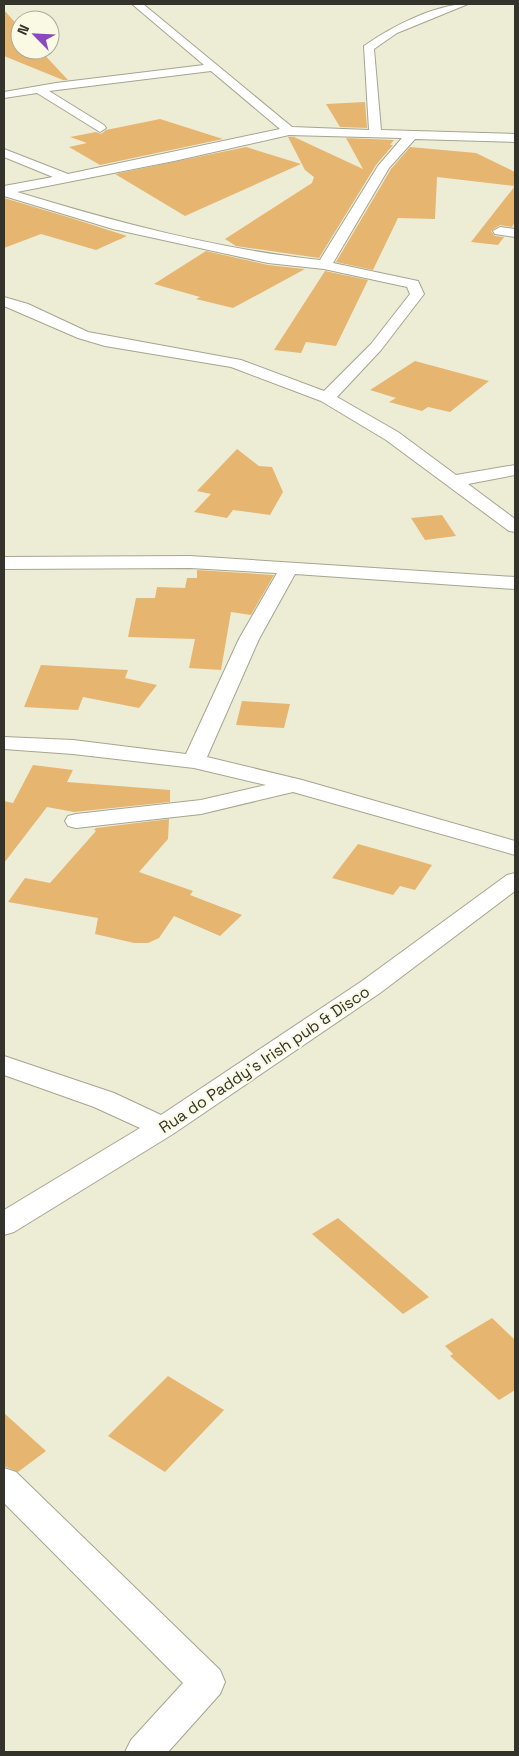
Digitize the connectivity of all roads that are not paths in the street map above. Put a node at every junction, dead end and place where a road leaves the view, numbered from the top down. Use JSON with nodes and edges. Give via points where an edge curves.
{"nodes":[{"id":1,"x":137,"y":4,"type":"edge"},
{"id":2,"x":463,"y":4,"type":"edge"},
{"id":3,"x":212,"y":68,"type":"junction"},
{"id":4,"x":39,"y":89,"type":"junction"},
{"id":5,"x":4,"y":94,"type":"edge"},
{"id":6,"x":100,"y":128,"type":"dead end"},
{"id":7,"x":289,"y":132,"type":"junction"},
{"id":8,"x":375,"y":133,"type":"junction"},
{"id":9,"x":412,"y":135,"type":"junction"},
{"id":10,"x":515,"y":138,"type":"edge"},
{"id":11,"x":4,"y":152,"type":"edge"},
{"id":12,"x":67,"y":178,"type":"junction"},
{"id":13,"x":4,"y":191,"type":"edge"},
{"id":14,"x":500,"y":231,"type":"dead end"},
{"id":15,"x":515,"y":233,"type":"edge"},
{"id":16,"x":324,"y":265,"type":"junction"},
{"id":17,"x":4,"y":301,"type":"edge"},
{"id":18,"x":327,"y":398,"type":"junction"},
{"id":19,"x":515,"y":470,"type":"edge"},
{"id":20,"x":453,"y":482,"type":"junction"},
{"id":21,"x":515,"y":527,"type":"edge"},
{"id":22,"x":4,"y":563,"type":"edge"},
{"id":23,"x":290,"y":567,"type":"junction"},
{"id":24,"x":515,"y":583,"type":"edge"},
{"id":25,"x":4,"y":743,"type":"edge"},
{"id":26,"x":194,"y":762,"type":"junction"},
{"id":27,"x":294,"y":785,"type":"junction"},
{"id":28,"x":76,"y":820,"type":"dead end"},
{"id":29,"x":515,"y":848,"type":"edge"},
{"id":30,"x":514,"y":882,"type":"edge"},
{"id":31,"x":4,"y":1064,"type":"edge"},
{"id":32,"x":163,"y":1127,"type":"junction"},
{"id":33,"x":4,"y":1224,"type":"edge"},
{"id":34,"x":4,"y":1482,"type":"edge"},
{"id":35,"x":144,"y":1752,"type":"edge"}],
"edges":[{"from":1,"to":3,"type":"street"},
{"from":2,"to":8,"type":"street","via":[[393,32],[368,48]]},
{"from":3,"to":4,"type":"street"},
{"from":3,"to":7,"type":"street"},
{"from":4,"to":5,"type":"street"},
{"from":4,"to":6,"type":"street"},
{"from":7,"to":8,"type":"street"},
{"from":7,"to":12,"type":"street"},
{"from":8,"to":9,"type":"street"},
{"from":9,"to":10,"type":"street"},
{"from":9,"to":16,"type":"street","via":[[384,166]]},
{"from":11,"to":12,"type":"street"},
{"from":12,"to":13,"type":"street"},
{"from":13,"to":16,"type":"street","via":[[121,227],[268,259]]},
{"from":14,"to":15,"type":"street"},
{"from":16,"to":18,"type":"street","via":[[412,284],[417,294],[376,346]]},
{"from":17,"to":18,"type":"street","via":[[83,335],[235,363]]},
{"from":18,"to":20,"type":"street","via":[[392,436]]},
{"from":19,"to":20,"type":"street"},
{"from":20,"to":21,"type":"street"},
{"from":22,"to":23,"type":"street","via":[[190,562]]},
{"from":23,"to":24,"type":"street"},
{"from":23,"to":26,"type":"street","via":[[249,639]]},
{"from":25,"to":26,"type":"street","via":[[73,747]]},
{"from":26,"to":27,"type":"street"},
{"from":27,"to":28,"type":"street","via":[[201,807]]},
{"from":27,"to":29,"type":"street"},
{"from":30,"to":32,"type":"street","name":"Rua do Paddy's Irish pub & Disco","via":[[371,987]]},
{"from":31,"to":32,"type":"street","via":[[104,1100]]},
{"from":32,"to":33,"type":"street","name":"Rua do Paddy's Irish pub & Disco"},
{"from":34,"to":35,"type":"street","via":[[206,1682]]}]}
